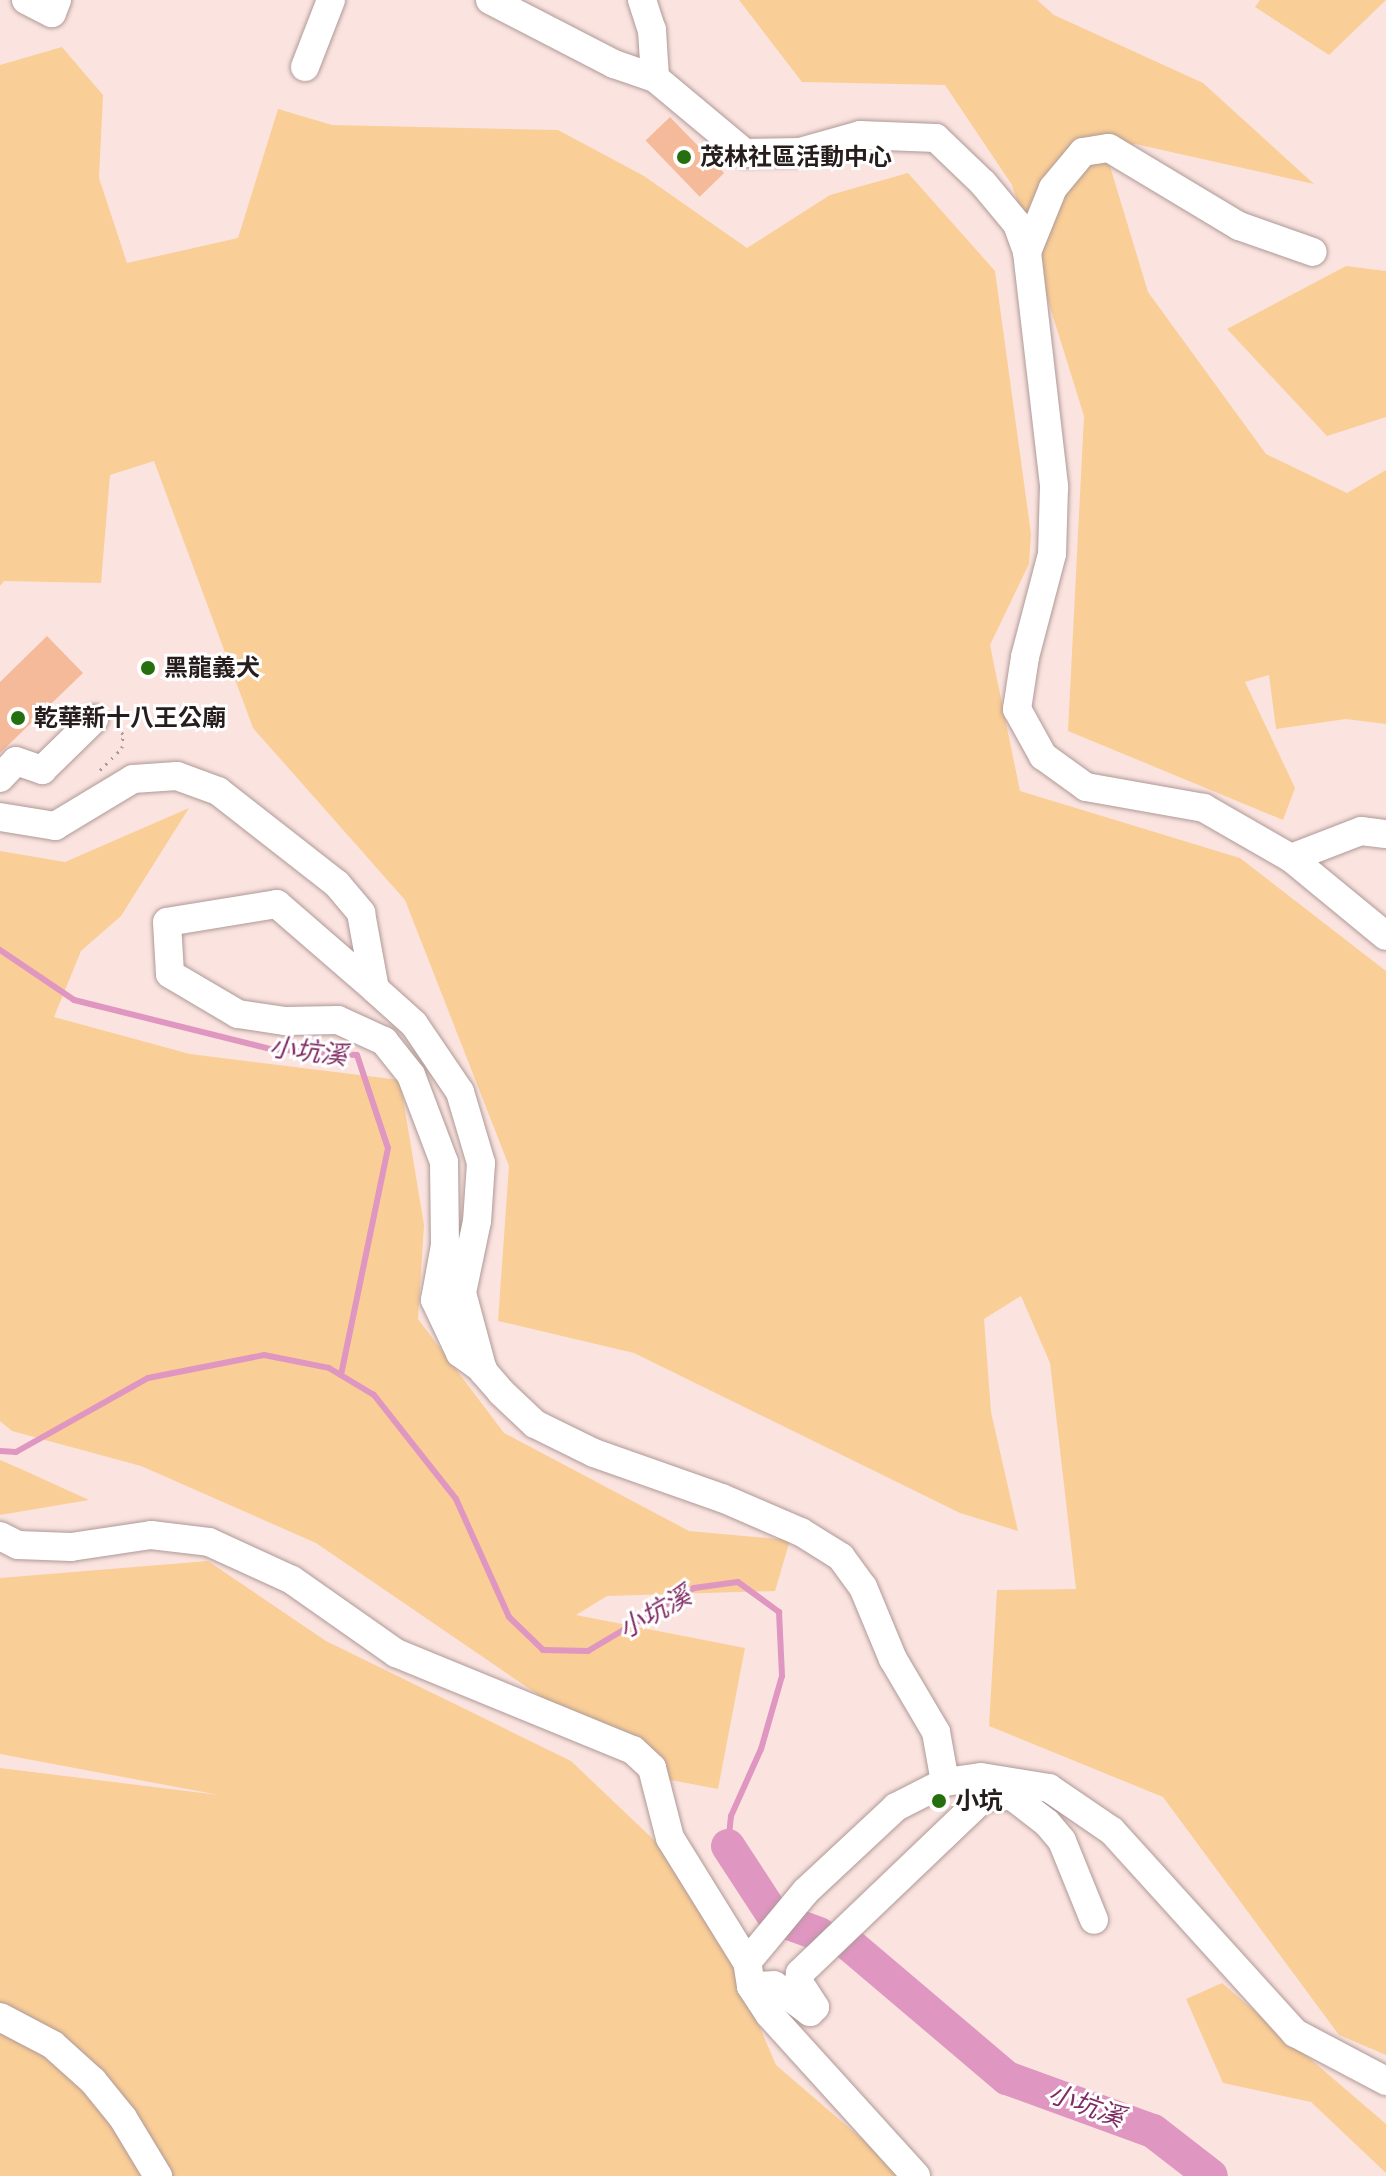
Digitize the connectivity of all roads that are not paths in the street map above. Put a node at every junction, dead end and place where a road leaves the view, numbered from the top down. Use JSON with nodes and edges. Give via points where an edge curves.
{"nodes":[{"id":1,"x":26,"y":0,"type":"edge"},
{"id":2,"x":57,"y":0,"type":"edge"},
{"id":3,"x":331,"y":0,"type":"edge"},
{"id":4,"x":490,"y":0,"type":"edge"},
{"id":5,"x":642,"y":0,"type":"edge"},
{"id":6,"x":305,"y":67,"type":"dead end"},
{"id":7,"x":655,"y":78,"type":"junction"},
{"id":8,"x":1027,"y":252,"type":"junction"},
{"id":9,"x":1313,"y":252,"type":"dead end"},
{"id":10,"x":104,"y":721,"type":"road end"},
{"id":11,"x":0,"y":778,"type":"edge"},
{"id":12,"x":0,"y":817,"type":"edge"},
{"id":13,"x":1386,"y":834,"type":"edge"},
{"id":14,"x":1291,"y":858,"type":"junction"},
{"id":15,"x":1386,"y":936,"type":"edge"},
{"id":16,"x":375,"y":989,"type":"junction"},
{"id":17,"x":483,"y":1371,"type":"junction"},
{"id":18,"x":0,"y":1536,"type":"edge"},
{"id":19,"x":945,"y":1782,"type":"junction"},
{"id":20,"x":1013,"y":1789,"type":"junction"},
{"id":21,"x":1094,"y":1920,"type":"dead end"},
{"id":22,"x":749,"y":1974,"type":"junction"},
{"id":23,"x":0,"y":2017,"type":"edge"},
{"id":24,"x":1386,"y":2081,"type":"edge"},
{"id":25,"x":158,"y":2176,"type":"edge"},
{"id":26,"x":916,"y":2176,"type":"edge"}],
"edges":[{"from":1,"to":2,"type":"street","via":[[52,13]]},
{"from":3,"to":6,"type":"street"},
{"from":4,"to":7,"type":"street","via":[[614,64]]},
{"from":5,"to":7,"type":"street","via":[[652,30]]},
{"from":7,"to":8,"type":"street","via":[[745,153],[800,152],[860,135],[936,138],[1017,224]]},
{"from":8,"to":9,"type":"street","via":[[1053,188],[1083,152],[1109,148],[1239,226]]},
{"from":8,"to":14,"type":"street","via":[[1054,487],[1052,554],[1017,709],[1043,756],[1086,787],[1204,808]]},
{"from":10,"to":11,"type":"street","via":[[42,770],[16,761]]},
{"from":12,"to":16,"type":"street","via":[[55,826],[133,779],[177,776],[218,791],[337,884],[361,913]]},
{"from":13,"to":14,"type":"street","via":[[1361,831]]},
{"from":14,"to":15,"type":"street"},
{"from":16,"to":17,"type":"street","via":[[414,1024],[460,1092],[481,1163],[477,1221],[462,1293]]},
{"from":16,"to":17,"type":"street","via":[[277,904],[167,922],[170,974],[238,1014],[285,1021],[338,1020],[384,1041],[411,1075],[444,1162],[445,1245],[435,1300],[460,1353]]},
{"from":17,"to":19,"type":"street","via":[[535,1424],[594,1453],[801,1532],[841,1557],[863,1587],[893,1659],[936,1732]]},
{"from":18,"to":22,"type":"street","via":[[18,1545],[45,1546],[151,1535],[209,1542],[292,1580],[396,1653],[633,1750],[652,1768],[670,1838]]},
{"from":19,"to":20,"type":"street","via":[[981,1777]]},
{"from":19,"to":22,"type":"street","via":[[896,1807],[806,1891],[763,1939]]},
{"from":20,"to":21,"type":"street","via":[[1062,1841]]},
{"from":20,"to":22,"type":"street","via":[[984,1797],[800,1973],[799,1982],[815,2007],[810,2012]]},
{"from":20,"to":24,"type":"street","via":[[1049,1788],[1112,1831],[1295,2033]]},
{"from":22,"to":26,"type":"street","via":[[769,2014]]},
{"from":23,"to":25,"type":"street","via":[[53,2045],[93,2081]]}]}
